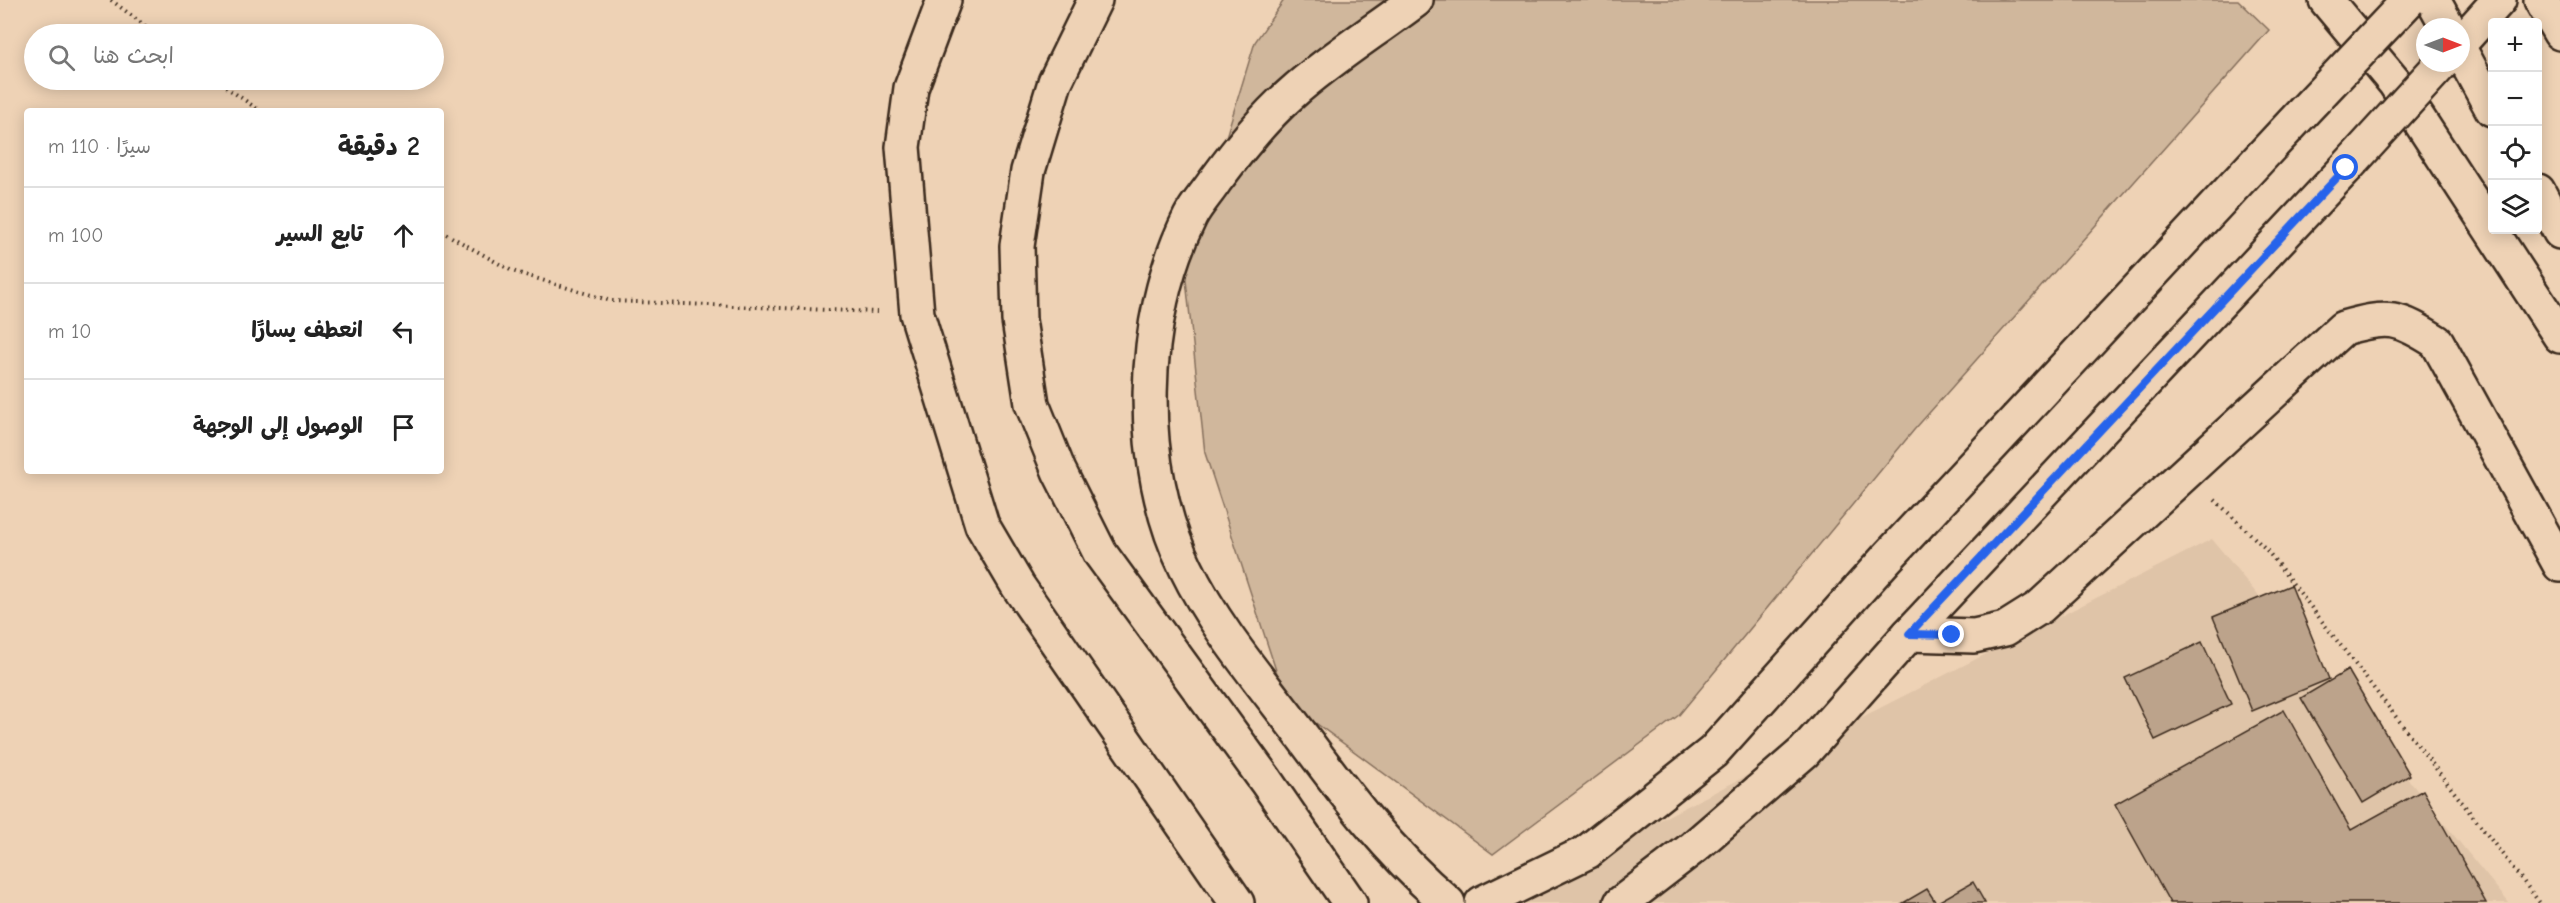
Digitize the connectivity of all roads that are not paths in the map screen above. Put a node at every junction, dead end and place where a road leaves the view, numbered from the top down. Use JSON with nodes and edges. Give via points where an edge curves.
{"nodes":[{"id":1,"x":944,"y":0,"type":"edge"},
{"id":2,"x":1095,"y":0,"type":"edge"},
{"id":3,"x":1416,"y":0,"type":"edge"},
{"id":4,"x":2326,"y":0,"type":"edge"},
{"id":5,"x":2409,"y":0,"type":"edge"},
{"id":6,"x":2433,"y":0,"type":"edge"},
{"id":7,"x":2499,"y":0,"type":"edge"},
{"id":8,"x":2541,"y":0,"type":"edge"},
{"id":9,"x":2443,"y":18,"type":"edge"},
{"id":10,"x":2470,"y":32,"type":"edge"},
{"id":11,"x":2560,"y":33,"type":"edge"},
{"id":12,"x":2470,"y":68,"type":"edge"},
{"id":13,"x":2434,"y":72,"type":"edge"},
{"id":14,"x":2488,"y":100,"type":"edge"},
{"id":15,"x":2542,"y":198,"type":"edge"},
{"id":16,"x":2560,"y":232,"type":"edge"},
{"id":17,"x":2560,"y":336,"type":"edge"},
{"id":18,"x":2560,"y":565,"type":"edge"},
{"id":19,"x":1909,"y":634,"type":"junction"},
{"id":20,"x":1237,"y":903,"type":"edge"},
{"id":21,"x":1350,"y":903,"type":"edge"},
{"id":22,"x":1448,"y":903,"type":"edge"},
{"id":23,"x":1482,"y":903,"type":"edge"},
{"id":24,"x":1621,"y":903,"type":"edge"}],
"edges":[{"from":1,"to":20,"type":"main road","via":[[910,88],[903,147],[917,314],[982,525],[1018,586]]},
{"from":2,"to":21,"type":"main road","via":[[1055,82],[1028,171],[1017,246],[1019,320],[1032,404],[1059,471],[1100,553]]},
{"from":3,"to":22,"type":"main road","via":[[1291,93],[1237,152],[1190,216],[1171,266],[1158,317],[1150,380],[1151,422],[1163,507],[1185,566],[1215,622],[1363,818]]},
{"from":4,"to":17,"type":"main road","via":[[2395,83]]},
{"from":5,"to":23,"type":"main road","bridge":true,"via":[[1886,559],[1713,752],[1587,852]]},
{"from":6,"to":9,"type":"main road"},
{"from":7,"to":10,"type":"main road"},
{"from":8,"to":11,"type":"main road"},
{"from":12,"to":14,"type":"main road"},
{"from":13,"to":19,"type":"main road","bridge":true},
{"from":15,"to":16,"type":"main road"},
{"from":18,"to":19,"type":"main road","via":[[2437,342],[2406,322],[2371,320],[2343,328],[2040,607],[2005,629],[1974,636]]},
{"from":19,"to":24,"type":"main road","via":[[1804,752],[1694,847]]}]}
